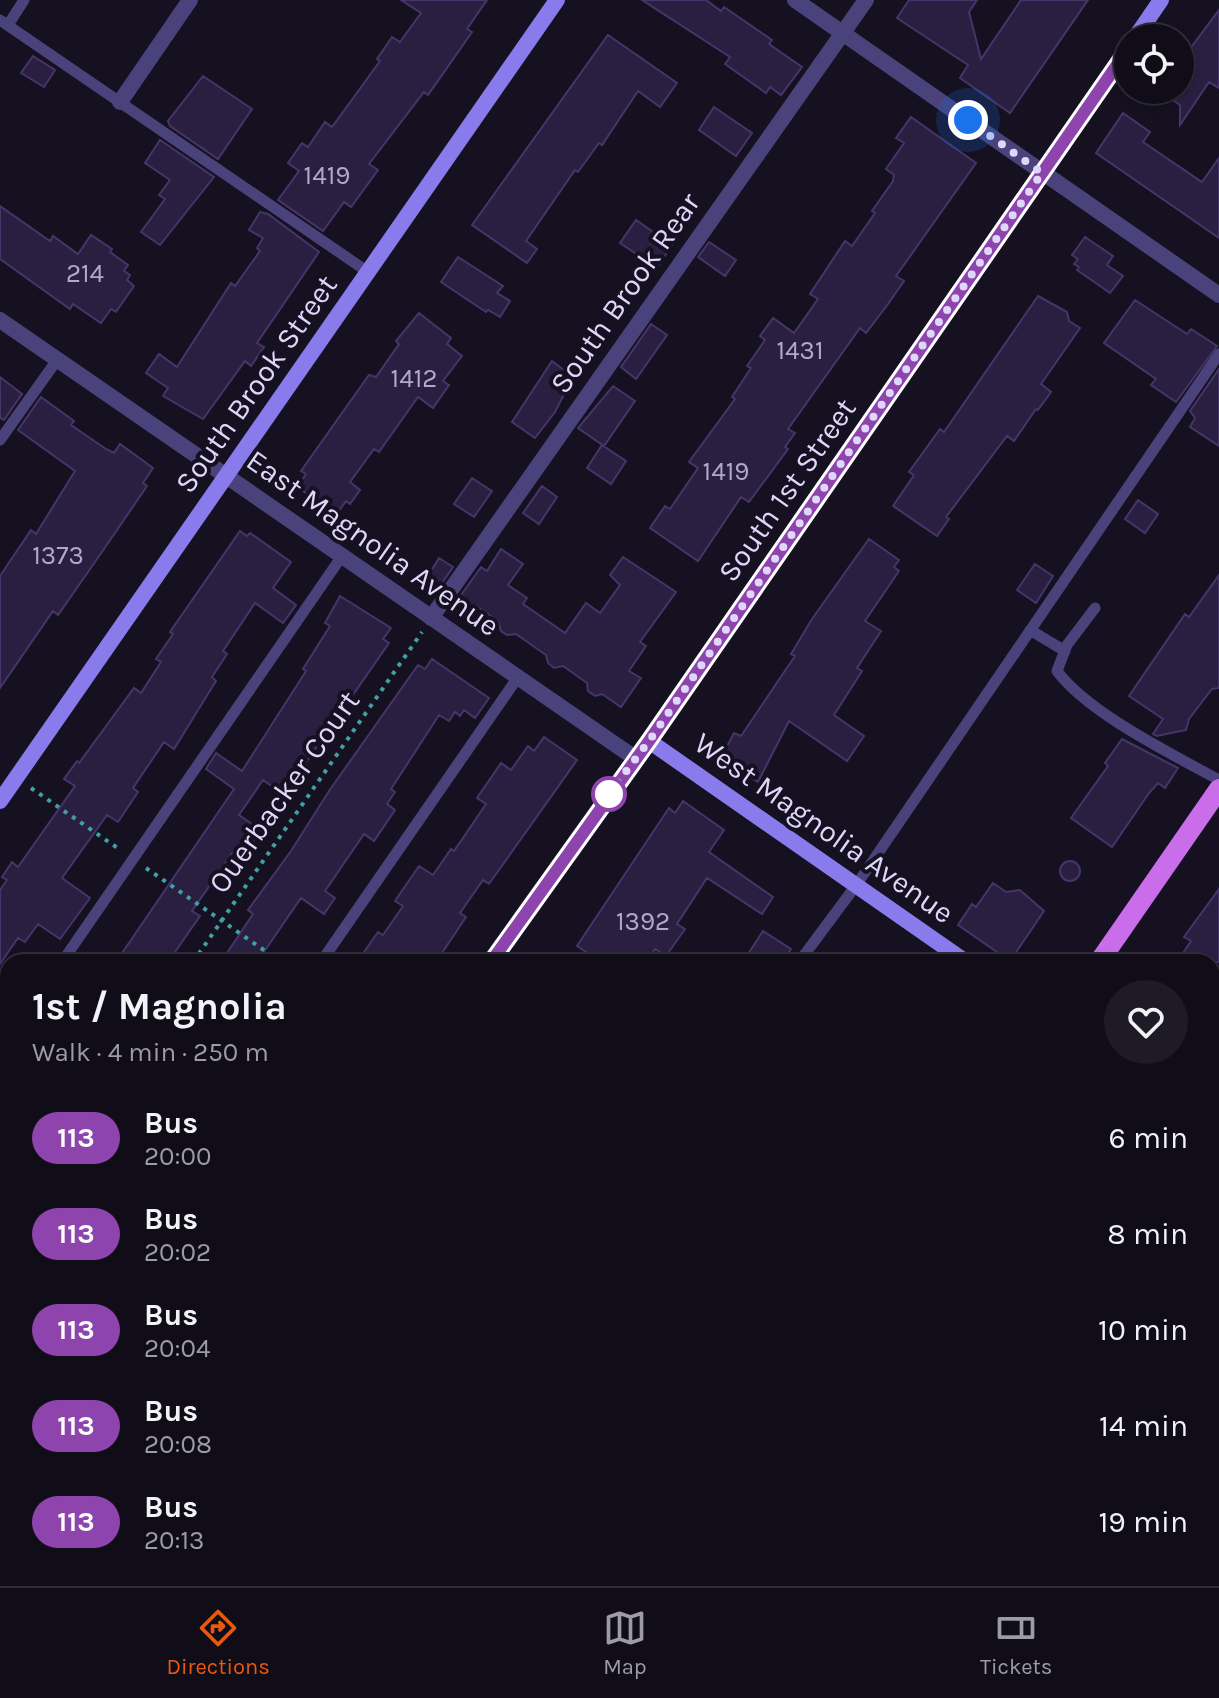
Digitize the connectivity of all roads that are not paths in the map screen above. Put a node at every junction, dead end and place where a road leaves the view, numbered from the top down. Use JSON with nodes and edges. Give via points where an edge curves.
{"nodes":[{"id":1,"x":24,"y":0,"type":"edge"},
{"id":2,"x":190,"y":0,"type":"edge"},
{"id":3,"x":557,"y":0,"type":"edge"},
{"id":4,"x":795,"y":0,"type":"edge"},
{"id":5,"x":866,"y":0,"type":"edge"},
{"id":6,"x":1161,"y":0,"type":"edge"},
{"id":7,"x":4,"y":22,"type":"edge"},
{"id":8,"x":1145,"y":24,"type":"edge"},
{"id":9,"x":843,"y":33,"type":"junction"},
{"id":10,"x":1114,"y":69,"type":"edge"},
{"id":11,"x":120,"y":102,"type":"junction"},
{"id":12,"x":1042,"y":173,"type":"junction"},
{"id":13,"x":368,"y":272,"type":"junction"},
{"id":14,"x":1219,"y":295,"type":"edge"},
{"id":15,"x":0,"y":320,"type":"edge"},
{"id":16,"x":1219,"y":354,"type":"edge"},
{"id":17,"x":57,"y":360,"type":"junction"},
{"id":18,"x":0,"y":440,"type":"edge"},
{"id":19,"x":226,"y":476,"type":"junction"},
{"id":20,"x":342,"y":556,"type":"junction"},
{"id":21,"x":1095,"y":608,"type":"dead end"},
{"id":22,"x":431,"y":618,"type":"junction"},
{"id":23,"x":1030,"y":630,"type":"junction"},
{"id":24,"x":1065,"y":651,"type":"junction"},
{"id":25,"x":518,"y":677,"type":"junction"},
{"id":26,"x":649,"y":741,"type":"junction"},
{"id":27,"x":635,"y":758,"type":"junction"},
{"id":28,"x":1219,"y":780,"type":"edge"},
{"id":29,"x":1219,"y":789,"type":"edge"},
{"id":30,"x":3,"y":791,"type":"edge"},
{"id":31,"x":857,"y":884,"type":"junction"},
{"id":32,"x":68,"y":954,"type":"edge"},
{"id":33,"x":327,"y":954,"type":"edge"},
{"id":34,"x":497,"y":954,"type":"edge"},
{"id":35,"x":805,"y":954,"type":"edge"},
{"id":36,"x":955,"y":954,"type":"edge"},
{"id":37,"x":1105,"y":954,"type":"edge"}],
"edges":[{"from":1,"to":7,"type":"lane"},
{"from":2,"to":11,"type":"street"},
{"from":3,"to":13,"type":"street","name":"South Brook Street"},
{"from":4,"to":9,"type":"street"},
{"from":5,"to":9,"type":"street","name":"South Brook Rear"},
{"from":6,"to":8,"type":"street"},
{"from":7,"to":11,"type":"lane"},
{"from":9,"to":12,"type":"street"},
{"from":9,"to":22,"type":"street","name":"South Brook Rear"},
{"from":10,"to":12,"type":"street","name":"South 1st Street"},
{"from":11,"to":13,"type":"lane"},
{"from":12,"to":14,"type":"street"},
{"from":12,"to":26,"type":"street","name":"South 1st Street"},
{"from":13,"to":19,"type":"street","name":"South Brook Street"},
{"from":15,"to":17,"type":"street","name":"East Magnolia Avenue"},
{"from":16,"to":23,"type":"lane"},
{"from":17,"to":18,"type":"lane"},
{"from":17,"to":19,"type":"street","name":"East Magnolia Avenue"},
{"from":19,"to":20,"type":"street","name":"East Magnolia Avenue"},
{"from":19,"to":30,"type":"street","name":"South Brook Street"},
{"from":20,"to":22,"type":"street","name":"East Magnolia Avenue"},
{"from":20,"to":32,"type":"lane"},
{"from":21,"to":24,"type":"lane"},
{"from":22,"to":25,"type":"street","name":"East Magnolia Avenue"},
{"from":23,"to":24,"type":"lane"},
{"from":23,"to":31,"type":"lane"},
{"from":24,"to":28,"type":"lane","via":[[1057,671],[1069,687]]},
{"from":25,"to":27,"type":"street","name":"East Magnolia Avenue"},
{"from":25,"to":33,"type":"lane"},
{"from":26,"to":27,"type":"street","name":"South 1st Street"},
{"from":26,"to":31,"type":"street","name":"West Magnolia Avenue"},
{"from":27,"to":34,"type":"street","name":"South 1st Street"},
{"from":29,"to":37,"type":"main road"},
{"from":31,"to":35,"type":"lane"},
{"from":31,"to":36,"type":"street","name":"West Magnolia Avenue"}]}
